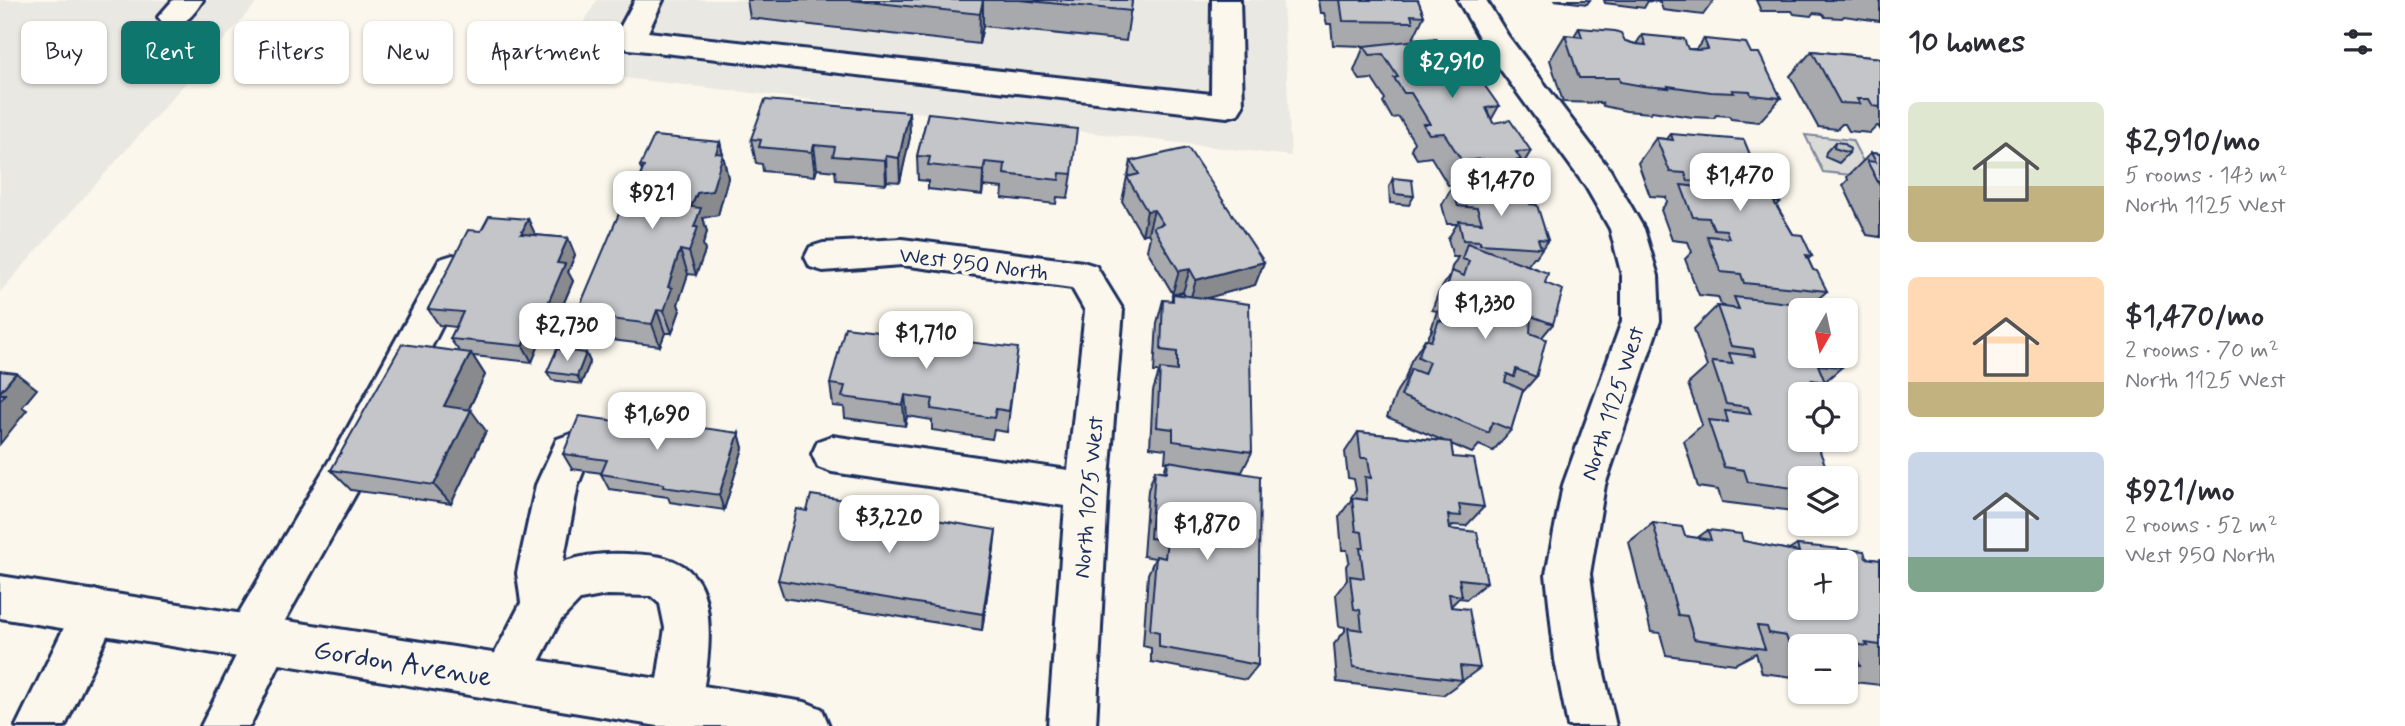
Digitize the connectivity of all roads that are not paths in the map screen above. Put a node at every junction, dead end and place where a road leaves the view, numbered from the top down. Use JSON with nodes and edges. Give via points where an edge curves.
{"nodes":[{"id":1,"x":649,"y":0,"type":"edge"},
{"id":2,"x":1226,"y":0,"type":"edge"},
{"id":3,"x":1472,"y":0,"type":"edge"},
{"id":4,"x":822,"y":257,"type":"dead end"},
{"id":5,"x":453,"y":269,"type":"edge"},
{"id":6,"x":1083,"y":276,"type":"joint"},
{"id":7,"x":571,"y":452,"type":"edge"},
{"id":8,"x":832,"y":454,"type":"dead end"},
{"id":9,"x":1087,"y":491,"type":"junction"},
{"id":10,"x":0,"y":597,"type":"edge"},
{"id":11,"x":544,"y":606,"type":"junction"},
{"id":12,"x":95,"y":612,"type":"junction"},
{"id":13,"x":259,"y":639,"type":"junction"},
{"id":14,"x":505,"y":678,"type":"junction"},
{"id":15,"x":677,"y":706,"type":"junction"},
{"id":16,"x":40,"y":726,"type":"edge"},
{"id":17,"x":225,"y":726,"type":"edge"},
{"id":18,"x":805,"y":726,"type":"edge"},
{"id":19,"x":1072,"y":726,"type":"edge"},
{"id":20,"x":1592,"y":726,"type":"edge"}],
"edges":[{"from":1,"to":2,"type":"street","via":[[629,39],[1227,106]]},
{"from":3,"to":20,"type":"street","name":"North 1125 West","via":[[1496,41],[1598,178],[1627,229],[1640,276],[1641,321],[1584,485],[1568,574],[1578,660]]},
{"from":4,"to":6,"type":"street","name":"West 950 North","via":[[902,252]]},
{"from":5,"to":13,"type":"street"},
{"from":6,"to":9,"type":"street","name":"North 1075 West","via":[[1104,310]]},
{"from":7,"to":11,"type":"street","via":[[557,485],[539,573]]},
{"from":8,"to":9,"type":"street"},
{"from":9,"to":19,"type":"street","name":"North 1075 West"},
{"from":10,"to":12,"type":"street","name":"Gordon Avenue"},
{"from":11,"to":14,"type":"street"},
{"from":11,"to":15,"type":"street","via":[[568,581],[607,573],[660,576],[680,592],[688,628]]},
{"from":12,"to":13,"type":"street","name":"Gordon Avenue"},
{"from":12,"to":16,"type":"street"},
{"from":13,"to":14,"type":"street","name":"Gordon Avenue"},
{"from":13,"to":17,"type":"street"},
{"from":14,"to":15,"type":"street","name":"Gordon Avenue"},
{"from":15,"to":18,"type":"street","name":"Gordon Avenue"}]}
